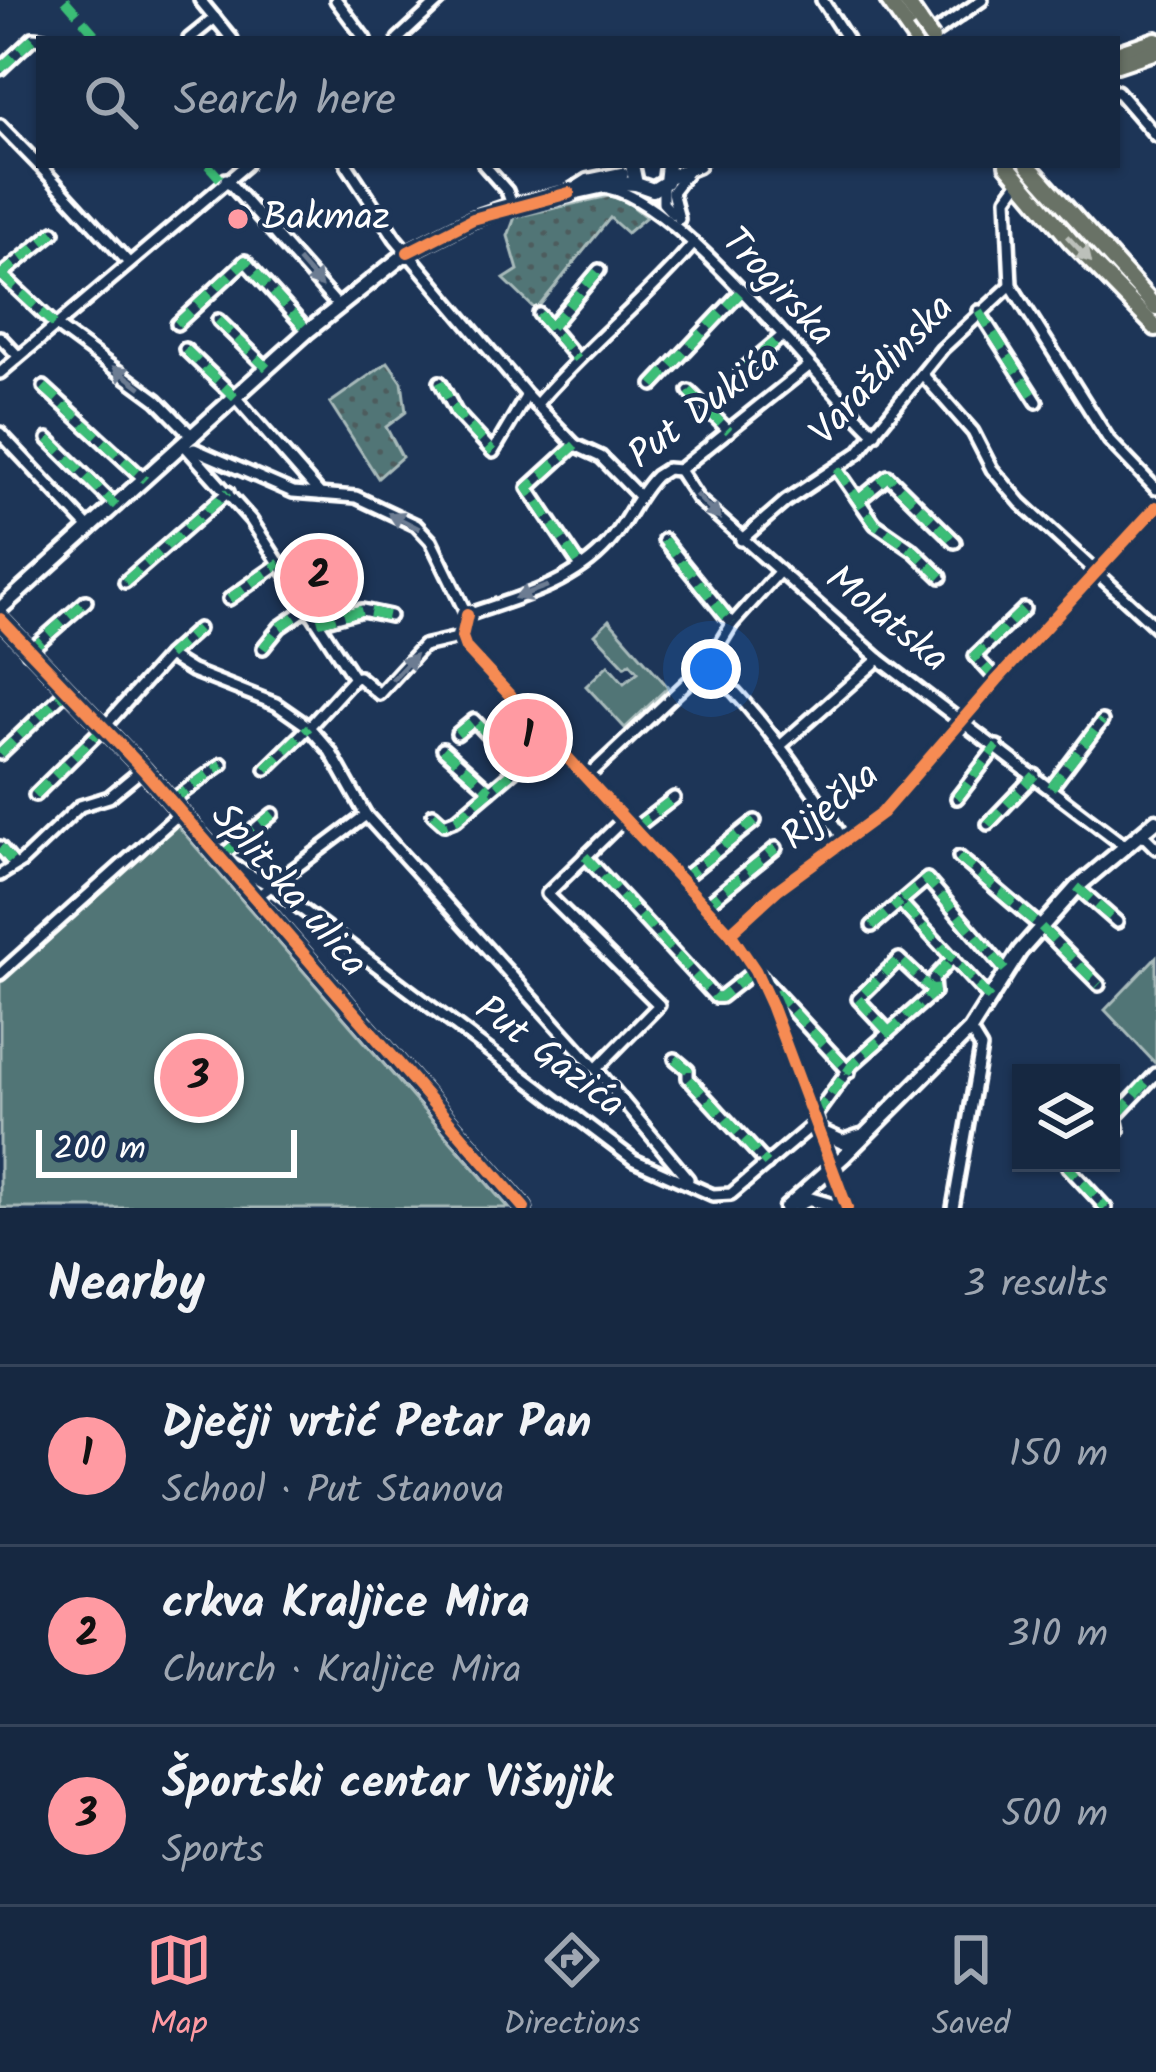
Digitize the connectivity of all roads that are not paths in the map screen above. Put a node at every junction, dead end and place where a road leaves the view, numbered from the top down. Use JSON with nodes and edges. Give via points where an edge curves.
{"nodes":[{"id":1,"x":200,"y":0,"type":"edge"},
{"id":2,"x":336,"y":0,"type":"edge"},
{"id":3,"x":440,"y":0,"type":"edge"},
{"id":4,"x":823,"y":0,"type":"edge"},
{"id":5,"x":888,"y":0,"type":"edge"},
{"id":6,"x":905,"y":0,"type":"edge"},
{"id":7,"x":982,"y":0,"type":"edge"},
{"id":8,"x":214,"y":18,"type":"junction"},
{"id":9,"x":914,"y":30,"type":"edge"},
{"id":10,"x":193,"y":36,"type":"edge"},
{"id":11,"x":229,"y":36,"type":"edge"},
{"id":12,"x":363,"y":36,"type":"edge"},
{"id":13,"x":401,"y":36,"type":"edge"},
{"id":14,"x":845,"y":36,"type":"edge"},
{"id":15,"x":932,"y":36,"type":"edge"},
{"id":16,"x":36,"y":38,"type":"edge"},
{"id":17,"x":1156,"y":40,"type":"edge"},
{"id":18,"x":1156,"y":51,"type":"edge"},
{"id":19,"x":1120,"y":52,"type":"edge"},
{"id":20,"x":1120,"y":63,"type":"edge"},
{"id":21,"x":0,"y":69,"type":"edge"},
{"id":22,"x":1120,"y":94,"type":"edge"},
{"id":23,"x":0,"y":125,"type":"edge"},
{"id":24,"x":1156,"y":136,"type":"edge"},
{"id":25,"x":36,"y":160,"type":"edge"},
{"id":26,"x":44,"y":168,"type":"edge"},
{"id":27,"x":242,"y":168,"type":"edge"},
{"id":28,"x":349,"y":168,"type":"edge"},
{"id":29,"x":487,"y":168,"type":"edge"},
{"id":30,"x":629,"y":168,"type":"edge"},
{"id":31,"x":633,"y":168,"type":"edge"},
{"id":32,"x":694,"y":168,"type":"edge"},
{"id":33,"x":1009,"y":168,"type":"edge"},
{"id":34,"x":1031,"y":168,"type":"edge"},
{"id":35,"x":667,"y":176,"type":"edge"},
{"id":36,"x":226,"y":179,"type":"junction"},
{"id":37,"x":1019,"y":180,"type":"junction"},
{"id":38,"x":641,"y":187,"type":"junction"},
{"id":39,"x":605,"y":188,"type":"junction"},
{"id":40,"x":569,"y":193,"type":"junction"},
{"id":41,"x":512,"y":207,"type":"junction"},
{"id":42,"x":664,"y":219,"type":"junction"},
{"id":43,"x":679,"y":219,"type":"junction"},
{"id":44,"x":55,"y":232,"type":"dead end"},
{"id":45,"x":685,"y":234,"type":"junction"},
{"id":46,"x":694,"y":243,"type":"junction"},
{"id":47,"x":408,"y":252,"type":"junction"},
{"id":48,"x":128,"y":262,"type":"junction"},
{"id":49,"x":599,"y":270,"type":"dead end"},
{"id":50,"x":1,"y":275,"type":"edge"},
{"id":51,"x":1011,"y":285,"type":"junction"},
{"id":52,"x":740,"y":293,"type":"junction"},
{"id":53,"x":338,"y":306,"type":"junction"},
{"id":54,"x":1156,"y":308,"type":"edge"},
{"id":55,"x":979,"y":311,"type":"junction"},
{"id":56,"x":539,"y":314,"type":"dead end"},
{"id":57,"x":218,"y":320,"type":"dead end"},
{"id":58,"x":177,"y":324,"type":"dead end"},
{"id":59,"x":55,"y":325,"type":"junction"},
{"id":60,"x":550,"y":328,"type":"junction"},
{"id":61,"x":1156,"y":328,"type":"edge"},
{"id":62,"x":308,"y":331,"type":"junction"},
{"id":63,"x":0,"y":337,"type":"edge"},
{"id":64,"x":781,"y":337,"type":"junction"},
{"id":65,"x":185,"y":349,"type":"dead end"},
{"id":66,"x":18,"y":356,"type":"junction"},
{"id":67,"x":577,"y":359,"type":"junction"},
{"id":68,"x":809,"y":367,"type":"junction"},
{"id":69,"x":267,"y":368,"type":"junction"},
{"id":70,"x":740,"y":371,"type":"dead end"},
{"id":71,"x":0,"y":373,"type":"edge"},
{"id":72,"x":922,"y":374,"type":"junction"},
{"id":73,"x":440,"y":382,"type":"dead end"},
{"id":74,"x":653,"y":385,"type":"dead end"},
{"id":75,"x":44,"y":387,"type":"dead end"},
{"id":76,"x":689,"y":391,"type":"dead end"},
{"id":77,"x":527,"y":395,"type":"junction"},
{"id":78,"x":235,"y":397,"type":"junction"},
{"id":79,"x":1037,"y":402,"type":"dead end"},
{"id":80,"x":536,"y":405,"type":"junction"},
{"id":81,"x":729,"y":431,"type":"junction"},
{"id":82,"x":0,"y":433,"type":"edge"},
{"id":83,"x":875,"y":434,"type":"junction"},
{"id":84,"x":48,"y":439,"type":"dead end"},
{"id":85,"x":189,"y":441,"type":"junction"},
{"id":86,"x":575,"y":445,"type":"junction"},
{"id":87,"x":837,"y":469,"type":"junction"},
{"id":88,"x":680,"y":470,"type":"junction"},
{"id":89,"x":145,"y":480,"type":"junction"},
{"id":90,"x":1156,"y":489,"type":"edge"},
{"id":91,"x":228,"y":492,"type":"junction"},
{"id":92,"x":320,"y":494,"type":"junction"},
{"id":93,"x":639,"y":496,"type":"junction"},
{"id":94,"x":859,"y":500,"type":"junction"},
{"id":95,"x":116,"y":506,"type":"junction"},
{"id":96,"x":1156,"y":507,"type":"edge"},
{"id":97,"x":90,"y":529,"type":"junction"},
{"id":98,"x":741,"y":539,"type":"junction"},
{"id":99,"x":664,"y":540,"type":"dead end"},
{"id":100,"x":955,"y":542,"type":"dead end"},
{"id":101,"x":280,"y":563,"type":"junction"},
{"id":102,"x":581,"y":567,"type":"junction"},
{"id":103,"x":780,"y":571,"type":"junction"},
{"id":104,"x":1098,"y":573,"type":"junction"},
{"id":105,"x":941,"y":577,"type":"dead end"},
{"id":106,"x":125,"y":582,"type":"dead end"},
{"id":107,"x":229,"y":599,"type":"dead end"},
{"id":108,"x":86,"y":601,"type":"dead end"},
{"id":109,"x":309,"y":607,"type":"junction"},
{"id":110,"x":0,"y":609,"type":"edge"},
{"id":111,"x":1024,"y":610,"type":"dead end"},
{"id":112,"x":467,"y":615,"type":"junction"},
{"id":113,"x":390,"y":616,"type":"dead end"},
{"id":114,"x":0,"y":619,"type":"edge"},
{"id":115,"x":319,"y":622,"type":"junction"},
{"id":116,"x":732,"y":624,"type":"junction"},
{"id":117,"x":1156,"y":626,"type":"edge"},
{"id":118,"x":198,"y":629,"type":"dead end"},
{"id":119,"x":461,"y":637,"type":"junction"},
{"id":120,"x":262,"y":648,"type":"dead end"},
{"id":121,"x":28,"y":652,"type":"junction"},
{"id":122,"x":168,"y":656,"type":"junction"},
{"id":123,"x":879,"y":659,"type":"junction"},
{"id":124,"x":708,"y":663,"type":"junction"},
{"id":125,"x":354,"y":678,"type":"junction"},
{"id":126,"x":997,"y":680,"type":"junction"},
{"id":127,"x":66,"y":691,"type":"junction"},
{"id":128,"x":962,"y":719,"type":"junction"},
{"id":129,"x":1102,"y":721,"type":"dead end"},
{"id":130,"x":104,"y":728,"type":"junction"},
{"id":131,"x":309,"y":728,"type":"junction"},
{"id":132,"x":458,"y":734,"type":"dead end"},
{"id":133,"x":550,"y":740,"type":"junction"},
{"id":134,"x":780,"y":746,"type":"junction"},
{"id":135,"x":997,"y":746,"type":"junction"},
{"id":136,"x":443,"y":749,"type":"dead end"},
{"id":137,"x":0,"y":754,"type":"edge"},
{"id":138,"x":223,"y":764,"type":"dead end"},
{"id":139,"x":518,"y":767,"type":"junction"},
{"id":140,"x":143,"y":769,"type":"junction"},
{"id":141,"x":266,"y":769,"type":"dead end"},
{"id":142,"x":1035,"y":775,"type":"junction"},
{"id":143,"x":586,"y":778,"type":"junction"},
{"id":144,"x":1051,"y":788,"type":"junction"},
{"id":145,"x":490,"y":791,"type":"junction"},
{"id":146,"x":35,"y":795,"type":"dead end"},
{"id":147,"x":674,"y":798,"type":"dead end"},
{"id":148,"x":956,"y":798,"type":"dead end"},
{"id":149,"x":176,"y":807,"type":"junction"},
{"id":150,"x":273,"y":814,"type":"dead end"},
{"id":151,"x":434,"y":814,"type":"dead end"},
{"id":152,"x":366,"y":815,"type":"junction"},
{"id":153,"x":624,"y":819,"type":"junction"},
{"id":154,"x":755,"y":821,"type":"dead end"},
{"id":155,"x":1156,"y":821,"type":"edge"},
{"id":156,"x":988,"y":824,"type":"dead end"},
{"id":157,"x":634,"y":830,"type":"junction"},
{"id":158,"x":844,"y":841,"type":"junction"},
{"id":159,"x":1149,"y":842,"type":"edge"},
{"id":160,"x":1126,"y":847,"type":"junction"},
{"id":161,"x":0,"y":848,"type":"edge"},
{"id":162,"x":776,"y":848,"type":"dead end"},
{"id":163,"x":586,"y":856,"type":"junction"},
{"id":164,"x":959,"y":857,"type":"dead end"},
{"id":165,"x":220,"y":858,"type":"junction"},
{"id":166,"x":15,"y":866,"type":"junction"},
{"id":167,"x":0,"y":875,"type":"edge"},
{"id":168,"x":681,"y":880,"type":"junction"},
{"id":169,"x":272,"y":886,"type":"junction"},
{"id":170,"x":1077,"y":887,"type":"junction"},
{"id":171,"x":254,"y":898,"type":"junction"},
{"id":172,"x":900,"y":902,"type":"junction"},
{"id":173,"x":705,"y":905,"type":"junction"},
{"id":174,"x":1117,"y":922,"type":"dead end"},
{"id":175,"x":872,"y":926,"type":"dead end"},
{"id":176,"x":1040,"y":926,"type":"junction"},
{"id":177,"x":730,"y":933,"type":"junction"},
{"id":178,"x":953,"y":958,"type":"junction"},
{"id":179,"x":755,"y":970,"type":"junction"},
{"id":180,"x":1005,"y":970,"type":"junction"},
{"id":181,"x":0,"y":974,"type":"edge"},
{"id":182,"x":1100,"y":985,"type":"dead end"},
{"id":183,"x":934,"y":992,"type":"junction"},
{"id":184,"x":990,"y":998,"type":"junction"},
{"id":185,"x":970,"y":1030,"type":"junction"},
{"id":186,"x":889,"y":1032,"type":"junction"},
{"id":187,"x":675,"y":1059,"type":"dead end"},
{"id":188,"x":596,"y":1069,"type":"junction"},
{"id":189,"x":850,"y":1072,"type":"junction"},
{"id":190,"x":1156,"y":1073,"type":"edge"},
{"id":191,"x":1146,"y":1084,"type":"junction"},
{"id":192,"x":1156,"y":1095,"type":"edge"},
{"id":193,"x":1120,"y":1113,"type":"edge"},
{"id":194,"x":817,"y":1123,"type":"junction"},
{"id":195,"x":868,"y":1133,"type":"junction"},
{"id":196,"x":767,"y":1164,"type":"junction"},
{"id":197,"x":831,"y":1168,"type":"junction"},
{"id":198,"x":1073,"y":1172,"type":"edge"},
{"id":199,"x":691,"y":1183,"type":"junction"},
{"id":200,"x":524,"y":1208,"type":"edge"},
{"id":201,"x":788,"y":1208,"type":"edge"},
{"id":202,"x":844,"y":1208,"type":"edge"},
{"id":203,"x":953,"y":1208,"type":"edge"},
{"id":204,"x":1106,"y":1208,"type":"edge"}],
"edges":[{"from":1,"to":8,"type":"street"},
{"from":2,"to":12,"type":"street"},
{"from":3,"to":13,"type":"street"},
{"from":4,"to":14,"type":"street"},
{"from":5,"to":9,"type":"main road"},
{"from":6,"to":9,"type":"main road"},
{"from":7,"to":15,"type":"street"},
{"from":8,"to":10,"type":"street"},
{"from":8,"to":11,"type":"street"},
{"from":16,"to":21,"type":"street"},
{"from":17,"to":19,"type":"main road"},
{"from":18,"to":20,"type":"main road"},
{"from":22,"to":24,"type":"street"},
{"from":23,"to":25,"type":"street"},
{"from":26,"to":48,"type":"street"},
{"from":27,"to":36,"type":"street"},
{"from":28,"to":47,"type":"street"},
{"from":29,"to":41,"type":"street"},
{"from":30,"to":40,"type":"street"},
{"from":31,"to":38,"type":"street"},
{"from":32,"to":43,"type":"street","via":[[672,192]]},
{"from":33,"to":37,"type":"main road"},
{"from":34,"to":54,"type":"main road"},
{"from":35,"to":38,"type":"street"},
{"from":35,"to":43,"type":"street","via":[[663,203]]},
{"from":36,"to":48,"type":"street"},
{"from":36,"to":53,"type":"street","one_way":true},
{"from":37,"to":51,"type":"street","via":[[1007,198]]},
{"from":37,"to":61,"type":"main road","one_way":true},
{"from":38,"to":39,"type":"street"},
{"from":38,"to":42,"type":"street"},
{"from":39,"to":40,"type":"street"},
{"from":39,"to":42,"type":"street"},
{"from":40,"to":41,"type":"street"},
{"from":41,"to":47,"type":"street"},
{"from":42,"to":45,"type":"street"},
{"from":43,"to":45,"type":"street"},
{"from":44,"to":50,"type":"street"},
{"from":45,"to":46,"type":"street","name":"Trogirska"},
{"from":46,"to":52,"type":"street","name":"Trogirska"},
{"from":46,"to":67,"type":"street"},
{"from":47,"to":53,"type":"street"},
{"from":47,"to":77,"type":"street"},
{"from":48,"to":59,"type":"street"},
{"from":49,"to":60,"type":"street"},
{"from":50,"to":59,"type":"street"},
{"from":51,"to":55,"type":"street","name":"Varaždinska"},
{"from":51,"to":90,"type":"street","via":[[1108,440]]},
{"from":52,"to":64,"type":"street","name":"Trogirska"},
{"from":52,"to":74,"type":"street"},
{"from":53,"to":62,"type":"street"},
{"from":55,"to":72,"type":"street","name":"Varaždinska"},
{"from":55,"to":79,"type":"street"},
{"from":56,"to":60,"type":"street"},
{"from":57,"to":69,"type":"street"},
{"from":58,"to":62,"type":"street","via":[[245,262]]},
{"from":59,"to":66,"type":"street"},
{"from":85,"to":59,"type":"street","one_way":true,"via":[[124,374]]},
{"from":60,"to":67,"type":"street"},
{"from":62,"to":69,"type":"street"},
{"from":63,"to":66,"type":"street"},
{"from":64,"to":68,"type":"street","name":"Trogirska"},
{"from":64,"to":70,"type":"street"},
{"from":65,"to":78,"type":"street"},
{"from":66,"to":71,"type":"street"},
{"from":67,"to":80,"type":"street"},
{"from":68,"to":81,"type":"street","name":"Put Dukića"},
{"from":68,"to":83,"type":"street","name":"Trogirska"},
{"from":69,"to":78,"type":"street"},
{"from":72,"to":83,"type":"street","name":"Varaždinska"},
{"from":72,"to":104,"type":"street","via":[[1021,503]]},
{"from":73,"to":77,"type":"street","via":[[494,452]]},
{"from":75,"to":89,"type":"street"},
{"from":76,"to":81,"type":"street"},
{"from":77,"to":80,"type":"street"},
{"from":78,"to":85,"type":"street"},
{"from":78,"to":92,"type":"street"},
{"from":80,"to":86,"type":"street"},
{"from":81,"to":88,"type":"street","name":"Put Dukića"},
{"from":82,"to":97,"type":"street"},
{"from":83,"to":87,"type":"street","name":"Varaždinska"},
{"from":84,"to":95,"type":"street"},
{"from":85,"to":89,"type":"street"},
{"from":85,"to":91,"type":"street"},
{"from":85,"to":92,"type":"street","via":[[293,492]]},
{"from":86,"to":93,"type":"street","via":[[601,457]]},
{"from":86,"to":102,"type":"street","via":[[528,488]]},
{"from":87,"to":94,"type":"street"},
{"from":87,"to":98,"type":"street","name":"Varaždinska"},
{"from":88,"to":93,"type":"street","name":"Put Dukića","via":[[656,476]]},
{"from":88,"to":98,"type":"street","name":"Molatska","one_way":true},
{"from":89,"to":95,"type":"street"},
{"from":91,"to":101,"type":"street"},
{"from":91,"to":106,"type":"street"},
{"from":112,"to":92,"type":"street","one_way":true,"via":[[416,525],[356,497]]},
{"from":93,"to":102,"type":"street","name":"Put Dukića"},
{"from":94,"to":100,"type":"street","via":[[888,476]]},
{"from":94,"to":105,"type":"street","via":[[875,524]]},
{"from":95,"to":97,"type":"street"},
{"from":96,"to":104,"type":"street","name":"Riječka"},
{"from":97,"to":110,"type":"street"},
{"from":98,"to":103,"type":"street","name":"Molatska"},
{"from":99,"to":116,"type":"street"},
{"from":101,"to":107,"type":"street"},
{"from":101,"to":109,"type":"street"},
{"from":102,"to":112,"type":"street","name":"Put Dukića","one_way":true},
{"from":103,"to":116,"type":"street"},
{"from":103,"to":123,"type":"street","name":"Molatska"},
{"from":104,"to":117,"type":"street"},
{"from":104,"to":126,"type":"street","name":"Riječka"},
{"from":108,"to":121,"type":"street"},
{"from":109,"to":115,"type":"street"},
{"from":109,"to":120,"type":"street"},
{"from":111,"to":126,"type":"street","via":[[975,656]]},
{"from":112,"to":119,"type":"street"},
{"from":113,"to":115,"type":"street","via":[[362,610]]},
{"from":114,"to":121,"type":"street","name":"Splitska ulica"},
{"from":115,"to":125,"type":"street"},
{"from":116,"to":124,"type":"street"},
{"from":118,"to":122,"type":"street"},
{"from":125,"to":119,"type":"street","one_way":true,"via":[[379,694],[423,646]]},
{"from":119,"to":133,"type":"street"},
{"from":121,"to":127,"type":"street","name":"Splitska ulica"},
{"from":122,"to":130,"type":"street"},
{"from":122,"to":131,"type":"street","via":[[276,704]]},
{"from":123,"to":128,"type":"street","name":"Molatska"},
{"from":123,"to":134,"type":"street"},
{"from":124,"to":134,"type":"street"},
{"from":124,"to":143,"type":"street"},
{"from":125,"to":131,"type":"street"},
{"from":126,"to":128,"type":"street","name":"Riječka"},
{"from":127,"to":130,"type":"street","name":"Splitska ulica"},
{"from":127,"to":137,"type":"street"},
{"from":128,"to":135,"type":"street","name":"Molatska"},
{"from":128,"to":158,"type":"street","name":"Riječka","via":[[882,813]]},
{"from":129,"to":144,"type":"street"},
{"from":130,"to":140,"type":"street","name":"Splitska ulica"},
{"from":130,"to":146,"type":"street"},
{"from":131,"to":141,"type":"street"},
{"from":131,"to":152,"type":"street"},
{"from":132,"to":139,"type":"street","via":[[474,720]]},
{"from":133,"to":139,"type":"street"},
{"from":133,"to":143,"type":"street"},
{"from":134,"to":158,"type":"street"},
{"from":135,"to":142,"type":"street","name":"Molatska"},
{"from":135,"to":148,"type":"street"},
{"from":136,"to":145,"type":"street"},
{"from":138,"to":149,"type":"street"},
{"from":139,"to":145,"type":"street"},
{"from":140,"to":149,"type":"street","name":"Splitska ulica"},
{"from":140,"to":166,"type":"street","via":[[110,797],[80,806]]},
{"from":142,"to":144,"type":"street","name":"Molatska"},
{"from":142,"to":156,"type":"street"},
{"from":143,"to":153,"type":"street"},
{"from":144,"to":160,"type":"street","name":"Molatska"},
{"from":145,"to":151,"type":"street","via":[[457,819],[444,824]]},
{"from":147,"to":157,"type":"street"},
{"from":149,"to":165,"type":"street","name":"Splitska ulica"},
{"from":149,"to":181,"type":"street"},
{"from":150,"to":165,"type":"street"},
{"from":152,"to":169,"type":"street"},
{"from":152,"to":188,"type":"street"},
{"from":153,"to":157,"type":"street"},
{"from":153,"to":163,"type":"street"},
{"from":154,"to":168,"type":"street"},
{"from":155,"to":159,"type":"street"},
{"from":157,"to":168,"type":"street"},
{"from":158,"to":177,"type":"street","name":"Riječka"},
{"from":159,"to":160,"type":"street"},
{"from":160,"to":170,"type":"street"},
{"from":161,"to":166,"type":"street"},
{"from":162,"to":173,"type":"street"},
{"from":163,"to":179,"type":"street","via":[[715,997]]},
{"from":163,"to":188,"type":"street","via":[[547,894],[659,1005]]},
{"from":164,"to":176,"type":"street"},
{"from":165,"to":169,"type":"street","name":"Put Gazića"},
{"from":165,"to":171,"type":"street","name":"Splitska ulica"},
{"from":166,"to":167,"type":"street"},
{"from":168,"to":173,"type":"street"},
{"from":169,"to":171,"type":"street"},
{"from":169,"to":199,"type":"street","name":"Put Gazića","via":[[634,1160]]},
{"from":170,"to":174,"type":"street"},
{"from":170,"to":176,"type":"street"},
{"from":171,"to":200,"type":"street","name":"Splitska ulica"},
{"from":172,"to":175,"type":"street"},
{"from":172,"to":178,"type":"street"},
{"from":172,"to":180,"type":"street","via":[[927,878]]},
{"from":173,"to":177,"type":"street"},
{"from":176,"to":180,"type":"street"},
{"from":176,"to":182,"type":"street"},
{"from":177,"to":179,"type":"street"},
{"from":178,"to":183,"type":"street","name":"Put Gazića","via":[[934,979]]},
{"from":178,"to":184,"type":"street"},
{"from":179,"to":189,"type":"street"},
{"from":179,"to":194,"type":"street"},
{"from":180,"to":184,"type":"street"},
{"from":183,"to":186,"type":"street","name":"Put Gazića"},
{"from":183,"to":186,"type":"street","via":[[899,958],[857,999]]},
{"from":184,"to":185,"type":"street"},
{"from":185,"to":195,"type":"street"},
{"from":185,"to":203,"type":"street","via":[[981,1048]]},
{"from":186,"to":189,"type":"street","name":"Put Gazića"},
{"from":187,"to":196,"type":"street"},
{"from":188,"to":199,"type":"street"},
{"from":189,"to":194,"type":"street","name":"Put Gazića"},
{"from":190,"to":191,"type":"street"},
{"from":191,"to":192,"type":"street"},
{"from":191,"to":193,"type":"street"},
{"from":194,"to":195,"type":"street","via":[[843,1142]]},
{"from":194,"to":196,"type":"street","name":"Put Gazića"},
{"from":194,"to":197,"type":"street"},
{"from":195,"to":197,"type":"street"},
{"from":196,"to":199,"type":"street","name":"Put Gazića","via":[[731,1194]]},
{"from":197,"to":201,"type":"street"},
{"from":197,"to":202,"type":"street"},
{"from":198,"to":204,"type":"street"},
{"from":201,"to":202,"type":"street","via":[[809,1199]]}]}
